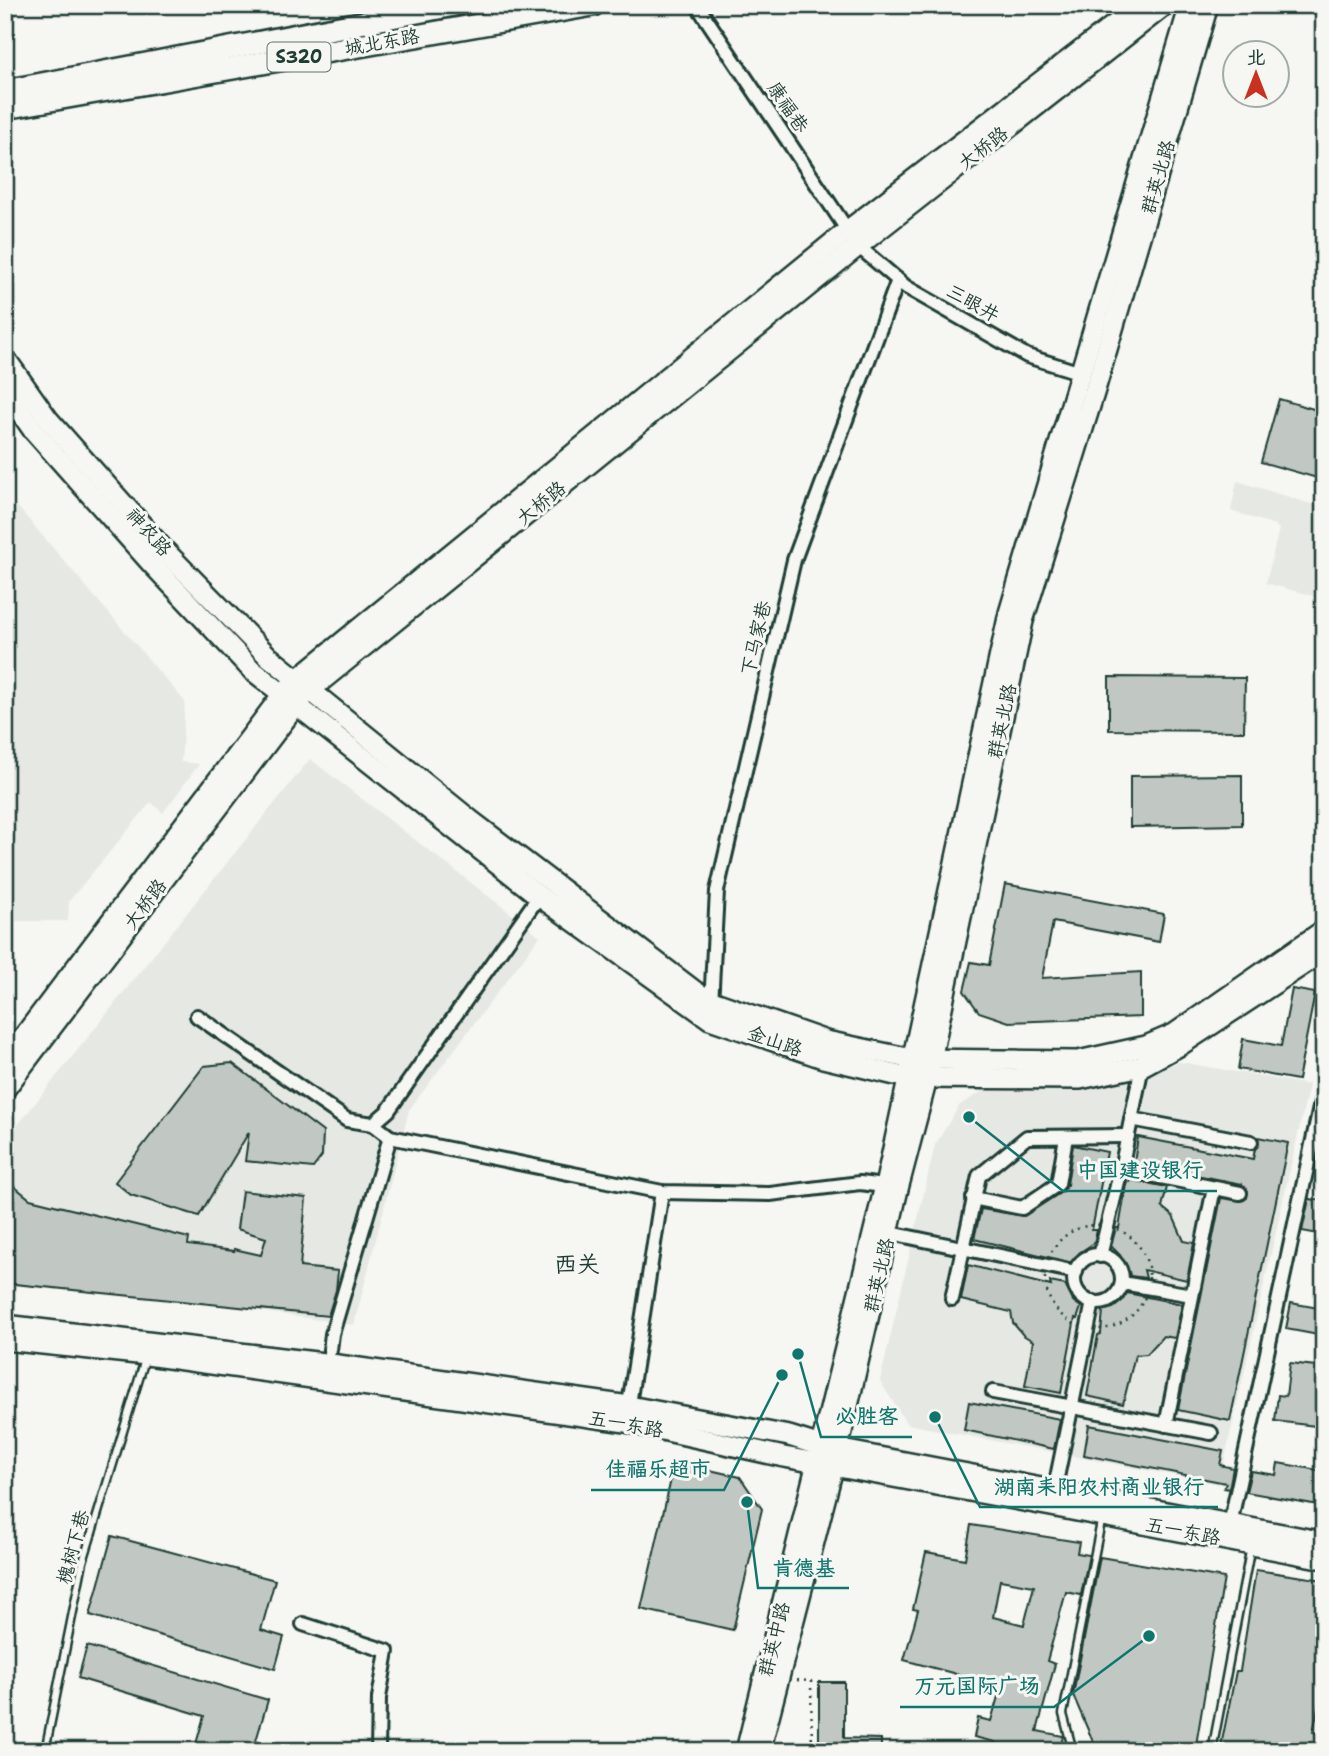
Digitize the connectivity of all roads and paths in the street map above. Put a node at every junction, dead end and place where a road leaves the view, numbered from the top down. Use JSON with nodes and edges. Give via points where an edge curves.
{"nodes":[{"id":1,"x":454,"y":5,"type":"edge"},
{"id":2,"x":593,"y":5,"type":"edge"},
{"id":3,"x":697,"y":5,"type":"edge"},
{"id":4,"x":1140,"y":5,"type":"edge"},
{"id":5,"x":1165,"y":5,"type":"edge"},
{"id":6,"x":1190,"y":5,"type":"edge"},
{"id":7,"x":1208,"y":5,"type":"edge"},
{"id":8,"x":5,"y":91,"type":"edge"},
{"id":9,"x":5,"y":108,"type":"edge"},
{"id":10,"x":853,"y":239,"type":"junction"},
{"id":11,"x":898,"y":280,"type":"junction"},
{"id":12,"x":5,"y":358,"type":"edge"},
{"id":13,"x":1081,"y":373,"type":"junction"},
{"id":14,"x":5,"y":390,"type":"edge"},
{"id":15,"x":296,"y":692,"type":"junction"},
{"id":16,"x":539,"y":896,"type":"junction"},
{"id":17,"x":1324,"y":930,"type":"edge"},
{"id":18,"x":1324,"y":951,"type":"edge"},
{"id":19,"x":711,"y":1010,"type":"junction"},
{"id":20,"x":197,"y":1016,"type":"dead end"},
{"id":21,"x":1146,"y":1046,"type":"junction"},
{"id":22,"x":5,"y":1061,"type":"edge"},
{"id":23,"x":1142,"y":1066,"type":"junction"},
{"id":24,"x":919,"y":1069,"type":"junction"},
{"id":25,"x":5,"y":1088,"type":"edge"},
{"id":26,"x":1324,"y":1089,"type":"edge"},
{"id":27,"x":1131,"y":1119,"type":"junction"},
{"id":28,"x":373,"y":1124,"type":"junction"},
{"id":29,"x":1128,"y":1136,"type":"junction"},
{"id":30,"x":390,"y":1137,"type":"junction"},
{"id":31,"x":1066,"y":1137,"type":"junction"},
{"id":32,"x":1251,"y":1142,"type":"dead end"},
{"id":33,"x":1121,"y":1169,"type":"junction"},
{"id":34,"x":892,"y":1188,"type":"junction"},
{"id":35,"x":1214,"y":1188,"type":"junction"},
{"id":36,"x":662,"y":1192,"type":"junction"},
{"id":37,"x":1240,"y":1193,"type":"dead end"},
{"id":38,"x":973,"y":1198,"type":"junction"},
{"id":39,"x":1107,"y":1226,"type":"junction"},
{"id":40,"x":882,"y":1231,"type":"junction"},
{"id":41,"x":962,"y":1248,"type":"junction"},
{"id":42,"x":1100,"y":1256,"type":"junction"},
{"id":43,"x":1046,"y":1265,"type":"junction"},
{"id":44,"x":1076,"y":1272,"type":"junction"},
{"id":45,"x":1122,"y":1283,"type":"junction"},
{"id":46,"x":1149,"y":1287,"type":"junction"},
{"id":47,"x":1192,"y":1295,"type":"junction"},
{"id":48,"x":952,"y":1299,"type":"dead end"},
{"id":49,"x":1093,"y":1302,"type":"junction"},
{"id":50,"x":5,"y":1325,"type":"edge"},
{"id":51,"x":1087,"y":1329,"type":"junction"},
{"id":52,"x":5,"y":1340,"type":"edge"},
{"id":53,"x":330,"y":1350,"type":"dead end"},
{"id":54,"x":147,"y":1355,"type":"junction"},
{"id":55,"x":993,"y":1392,"type":"dead end"},
{"id":56,"x":1071,"y":1407,"type":"junction"},
{"id":57,"x":627,"y":1414,"type":"junction"},
{"id":58,"x":1166,"y":1425,"type":"junction"},
{"id":59,"x":1210,"y":1433,"type":"dead end"},
{"id":60,"x":828,"y":1456,"type":"junction"},
{"id":61,"x":1053,"y":1498,"type":"junction"},
{"id":62,"x":1103,"y":1516,"type":"junction"},
{"id":63,"x":1229,"y":1532,"type":"junction"},
{"id":64,"x":1324,"y":1542,"type":"edge"},
{"id":65,"x":1251,"y":1545,"type":"junction"},
{"id":66,"x":1324,"y":1559,"type":"edge"},
{"id":67,"x":303,"y":1624,"type":"dead end"},
{"id":68,"x":797,"y":1680,"type":"dead end"},
{"id":69,"x":45,"y":1751,"type":"edge"},
{"id":70,"x":378,"y":1751,"type":"edge"},
{"id":71,"x":746,"y":1751,"type":"edge"},
{"id":72,"x":760,"y":1751,"type":"edge"},
{"id":73,"x":812,"y":1751,"type":"edge"},
{"id":74,"x":1073,"y":1751,"type":"edge"},
{"id":75,"x":1212,"y":1751,"type":"edge"}],
"edges":[{"from":1,"to":8,"type":"main road","name":"城北东路","number":"S320"},
{"from":2,"to":9,"type":"main road","name":"城北东路","number":"S320"},
{"from":3,"to":10,"type":"street","name":"康福巷"},
{"from":4,"to":10,"type":"street","name":"大桥路"},
{"from":5,"to":10,"type":"street","name":"大桥路"},
{"from":6,"to":13,"type":"street","name":"群英北路"},
{"from":7,"to":24,"type":"street","name":"群英北路","via":[[1023,621]]},
{"from":10,"to":11,"type":"street","name":"三眼井"},
{"from":10,"to":15,"type":"street","name":"大桥路"},
{"from":11,"to":13,"type":"street","name":"三眼井","via":[[1027,356]]},
{"from":11,"to":19,"type":"street","name":"下马家巷","via":[[794,560],[717,891]]},
{"from":12,"to":15,"type":"street","name":"神农路","via":[[48,419]]},
{"from":13,"to":24,"type":"street","name":"群英北路","via":[[1009,612]]},
{"from":14,"to":15,"type":"street","name":"神农路","via":[[33,430],[252,670]]},
{"from":15,"to":16,"type":"street","name":"金山路"},
{"from":15,"to":19,"type":"street","name":"金山路","via":[[696,992]]},
{"from":15,"to":22,"type":"street","name":"大桥路"},
{"from":15,"to":25,"type":"street","name":"大桥路"},
{"from":16,"to":19,"type":"street","name":"金山路"},
{"from":16,"to":28,"type":"street","via":[[388,1111]]},
{"from":17,"to":21,"type":"street","name":"金山路","via":[[1174,1034]]},
{"from":18,"to":23,"type":"street","name":"金山路"},
{"from":19,"to":24,"type":"street","name":"金山路"},
{"from":20,"to":28,"type":"street","via":[[347,1120]]},
{"from":21,"to":23,"type":"street"},
{"from":21,"to":24,"type":"street","name":"金山路","via":[[1078,1060]]},
{"from":23,"to":24,"type":"street","name":"金山路","via":[[1080,1079]]},
{"from":23,"to":27,"type":"street"},
{"from":24,"to":34,"type":"street","name":"群英北路"},
{"from":26,"to":63,"type":"street"},
{"from":27,"to":29,"type":"street"},
{"from":27,"to":32,"type":"street"},
{"from":28,"to":30,"type":"street"},
{"from":29,"to":31,"type":"street"},
{"from":29,"to":33,"type":"street"},
{"from":30,"to":36,"type":"street"},
{"from":30,"to":53,"type":"street"},
{"from":31,"to":38,"type":"street","via":[[1027,1137],[979,1176]]},
{"from":31,"to":38,"type":"street","via":[[1058,1184],[1022,1208]]},
{"from":33,"to":35,"type":"street"},
{"from":33,"to":39,"type":"street"},
{"from":34,"to":36,"type":"street","via":[[860,1183],[770,1194]]},
{"from":34,"to":40,"type":"street","name":"群英北路"},
{"from":35,"to":37,"type":"street"},
{"from":35,"to":47,"type":"street"},
{"from":36,"to":57,"type":"street"},
{"from":38,"to":41,"type":"street"},
{"from":39,"to":42,"type":"street"},
{"from":39,"to":43,"type":"path","via":[[1073,1231],[1051,1252]]},
{"from":39,"to":46,"type":"path","via":[[1133,1240],[1143,1254]]},
{"from":40,"to":41,"type":"street"},
{"from":40,"to":60,"type":"street","name":"群英北路"},
{"from":41,"to":43,"type":"street"},
{"from":41,"to":48,"type":"street"},
{"from":42,"to":44,"type":"street","via":[[1084,1260]]},
{"from":42,"to":45,"type":"street","via":[[1118,1266]]},
{"from":43,"to":44,"type":"street"},
{"from":43,"to":51,"type":"path","via":[[1046,1288],[1055,1308],[1065,1319]]},
{"from":44,"to":49,"type":"street","via":[[1076,1289]]},
{"from":45,"to":46,"type":"street"},
{"from":45,"to":49,"type":"street","via":[[1111,1300]]},
{"from":46,"to":47,"type":"street"},
{"from":46,"to":51,"type":"path","via":[[1144,1301],[1123,1323]]},
{"from":47,"to":58,"type":"street"},
{"from":49,"to":51,"type":"street"},
{"from":50,"to":57,"type":"street","name":"五一东路","via":[[324,1363]]},
{"from":51,"to":56,"type":"street"},
{"from":52,"to":54,"type":"street","name":"五一东路"},
{"from":54,"to":57,"type":"street","name":"五一东路"},
{"from":54,"to":69,"type":"lane","name":"槐树下巷","via":[[83,1562]]},
{"from":55,"to":56,"type":"street"},
{"from":56,"to":58,"type":"street"},
{"from":56,"to":61,"type":"street"},
{"from":57,"to":60,"type":"street","name":"五一东路","via":[[789,1436]]},
{"from":58,"to":59,"type":"street"},
{"from":60,"to":61,"type":"street","name":"五一东路"},
{"from":60,"to":71,"type":"street","name":"群英中路"},
{"from":60,"to":72,"type":"street","name":"群英中路"},
{"from":61,"to":62,"type":"street","name":"五一东路"},
{"from":61,"to":63,"type":"street","name":"五一东路"},
{"from":62,"to":63,"type":"street","name":"五一东路"},
{"from":62,"to":74,"type":"lane","via":[[1063,1714]]},
{"from":63,"to":64,"type":"street","name":"五一东路"},
{"from":63,"to":65,"type":"street","name":"五一东路"},
{"from":65,"to":66,"type":"street","name":"五一东路"},
{"from":65,"to":75,"type":"lane"},
{"from":67,"to":70,"type":"street","via":[[387,1651],[379,1698]]},
{"from":68,"to":73,"type":"path","via":[[811,1681]]}]}
